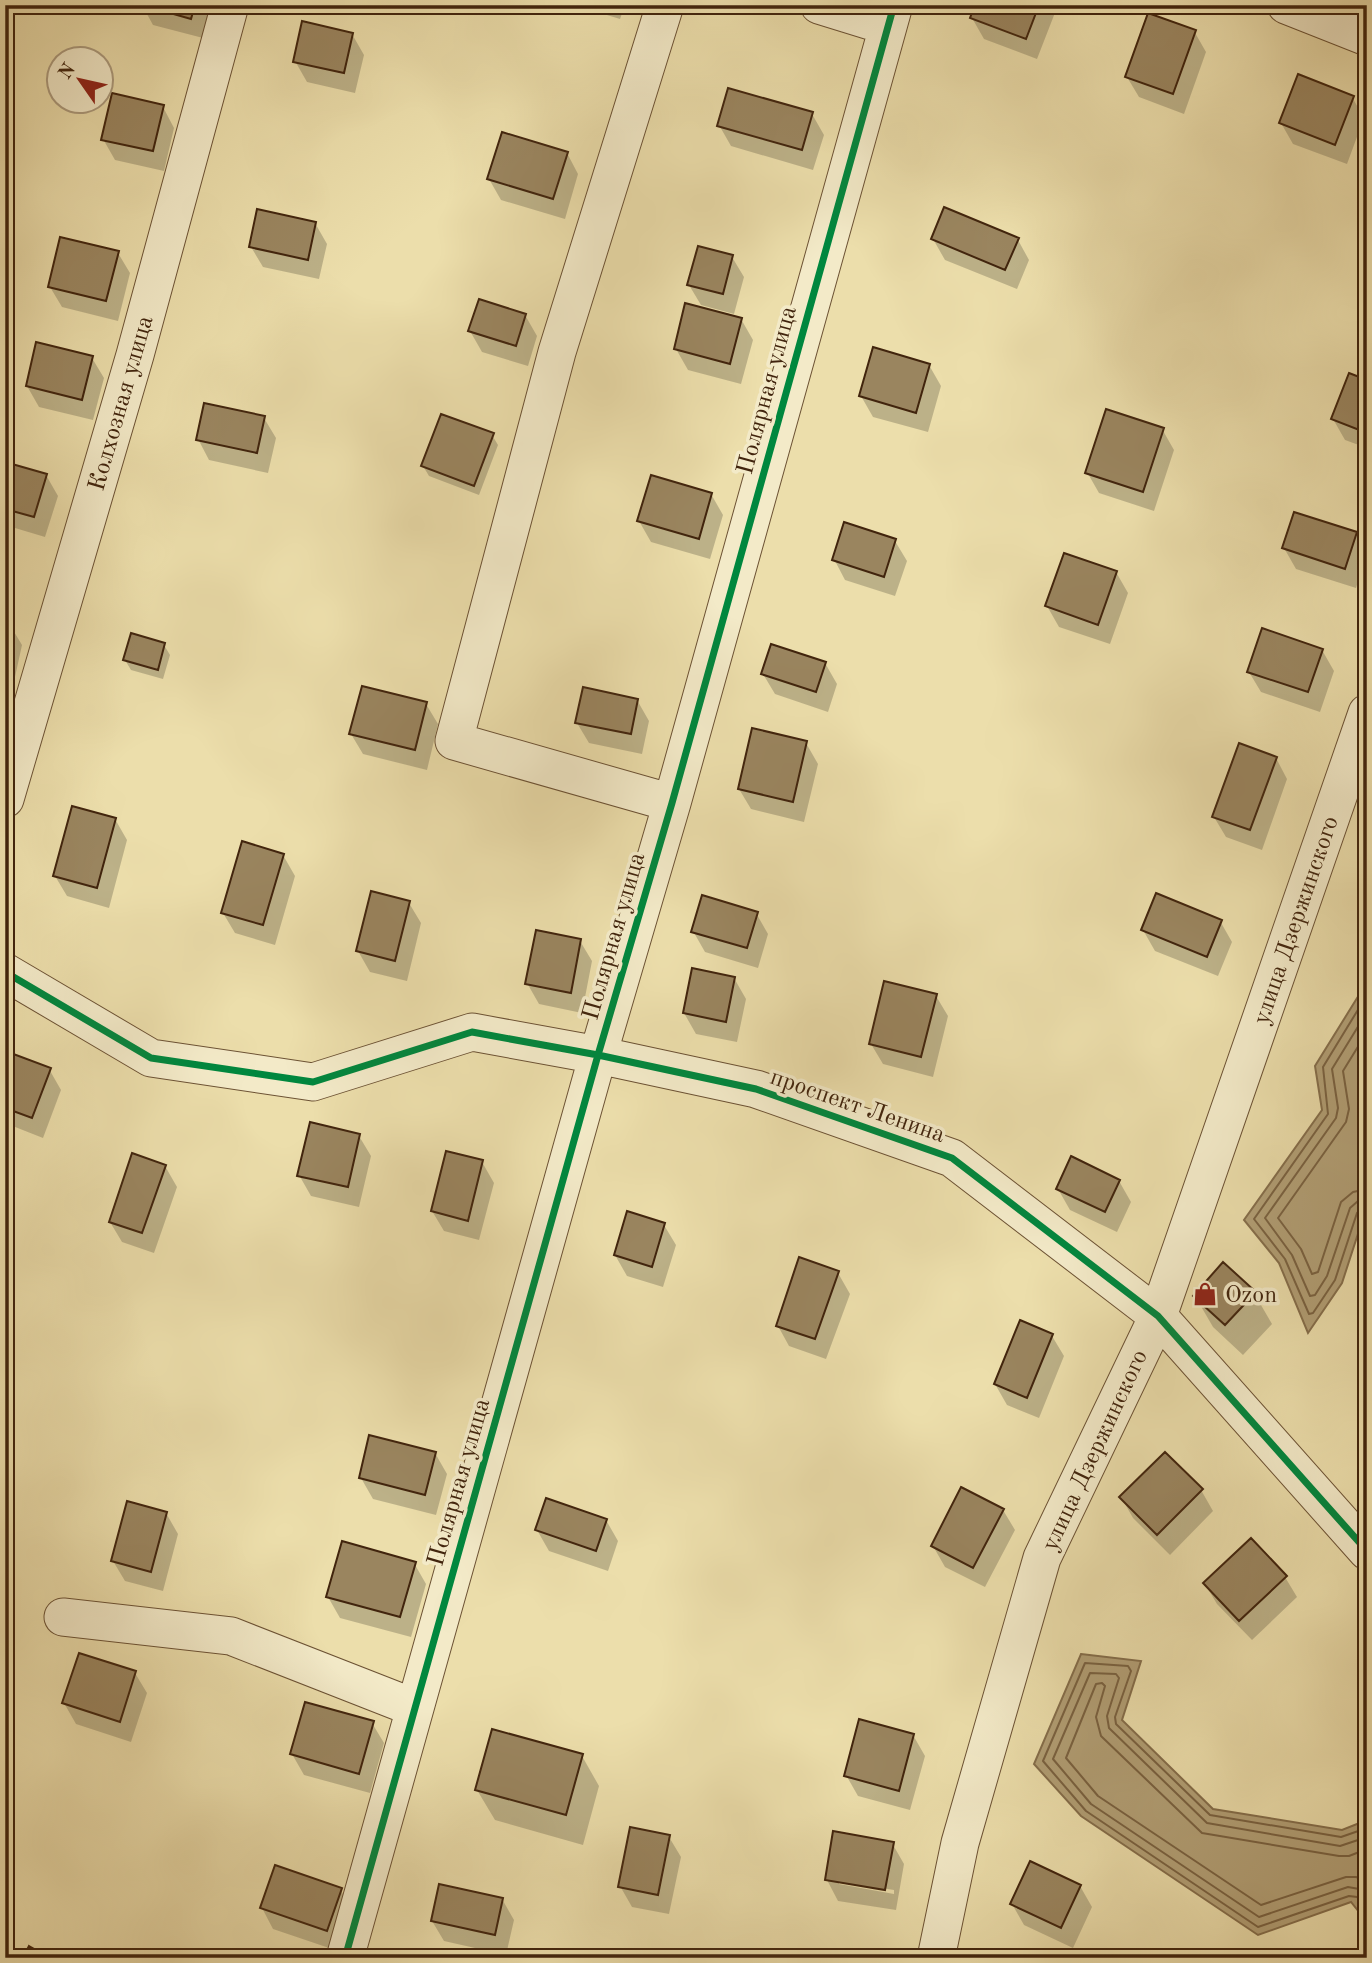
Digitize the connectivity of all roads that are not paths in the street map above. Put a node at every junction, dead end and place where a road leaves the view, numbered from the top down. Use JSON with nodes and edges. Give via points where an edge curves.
{"nodes":[{"id":1,"x":230,"y":5,"type":"edge"},
{"id":2,"x":665,"y":5,"type":"edge"},
{"id":3,"x":819,"y":5,"type":"edge"},
{"id":4,"x":1286,"y":5,"type":"edge"},
{"id":5,"x":890,"y":16,"type":"edge"},
{"id":6,"x":1367,"y":37,"type":"edge"},
{"id":7,"x":1367,"y":713,"type":"edge"},
{"id":8,"x":5,"y":799,"type":"edge"},
{"id":9,"x":672,"y":803,"type":"junction"},
{"id":10,"x":5,"y":972,"type":"edge"},
{"id":11,"x":598,"y":1055,"type":"junction"},
{"id":12,"x":1158,"y":1316,"type":"junction"},
{"id":13,"x":1367,"y":1551,"type":"edge"},
{"id":14,"x":63,"y":1617,"type":"dead end"},
{"id":15,"x":415,"y":1708,"type":"junction"},
{"id":16,"x":345,"y":1958,"type":"edge"},
{"id":17,"x":936,"y":1958,"type":"edge"}],
"edges":[{"from":1,"to":8,"type":"street","name":"Колхозная улица","via":[[135,355]]},
{"from":2,"to":9,"type":"street","via":[[557,352],[454,741]]},
{"from":3,"to":5,"type":"street"},
{"from":4,"to":6,"type":"street"},
{"from":5,"to":9,"type":"street","name":"Полярная улица"},
{"from":7,"to":12,"type":"street","name":"улица Дзержинского"},
{"from":9,"to":11,"type":"street","name":"Полярная улица"},
{"from":10,"to":11,"type":"street","name":"проспект Ленина","via":[[151,1058],[313,1082],[472,1032]]},
{"from":11,"to":12,"type":"street","name":"проспект Ленина","via":[[757,1089],[951,1158]]},
{"from":11,"to":15,"type":"street","name":"Полярная улица"},
{"from":12,"to":13,"type":"street","name":"проспект Ленина"},
{"from":12,"to":17,"type":"street","name":"улица Дзержинского","via":[[1042,1558],[960,1843]]},
{"from":14,"to":15,"type":"street","via":[[231,1636]]},
{"from":15,"to":16,"type":"street","name":"Полярная улица"}]}
